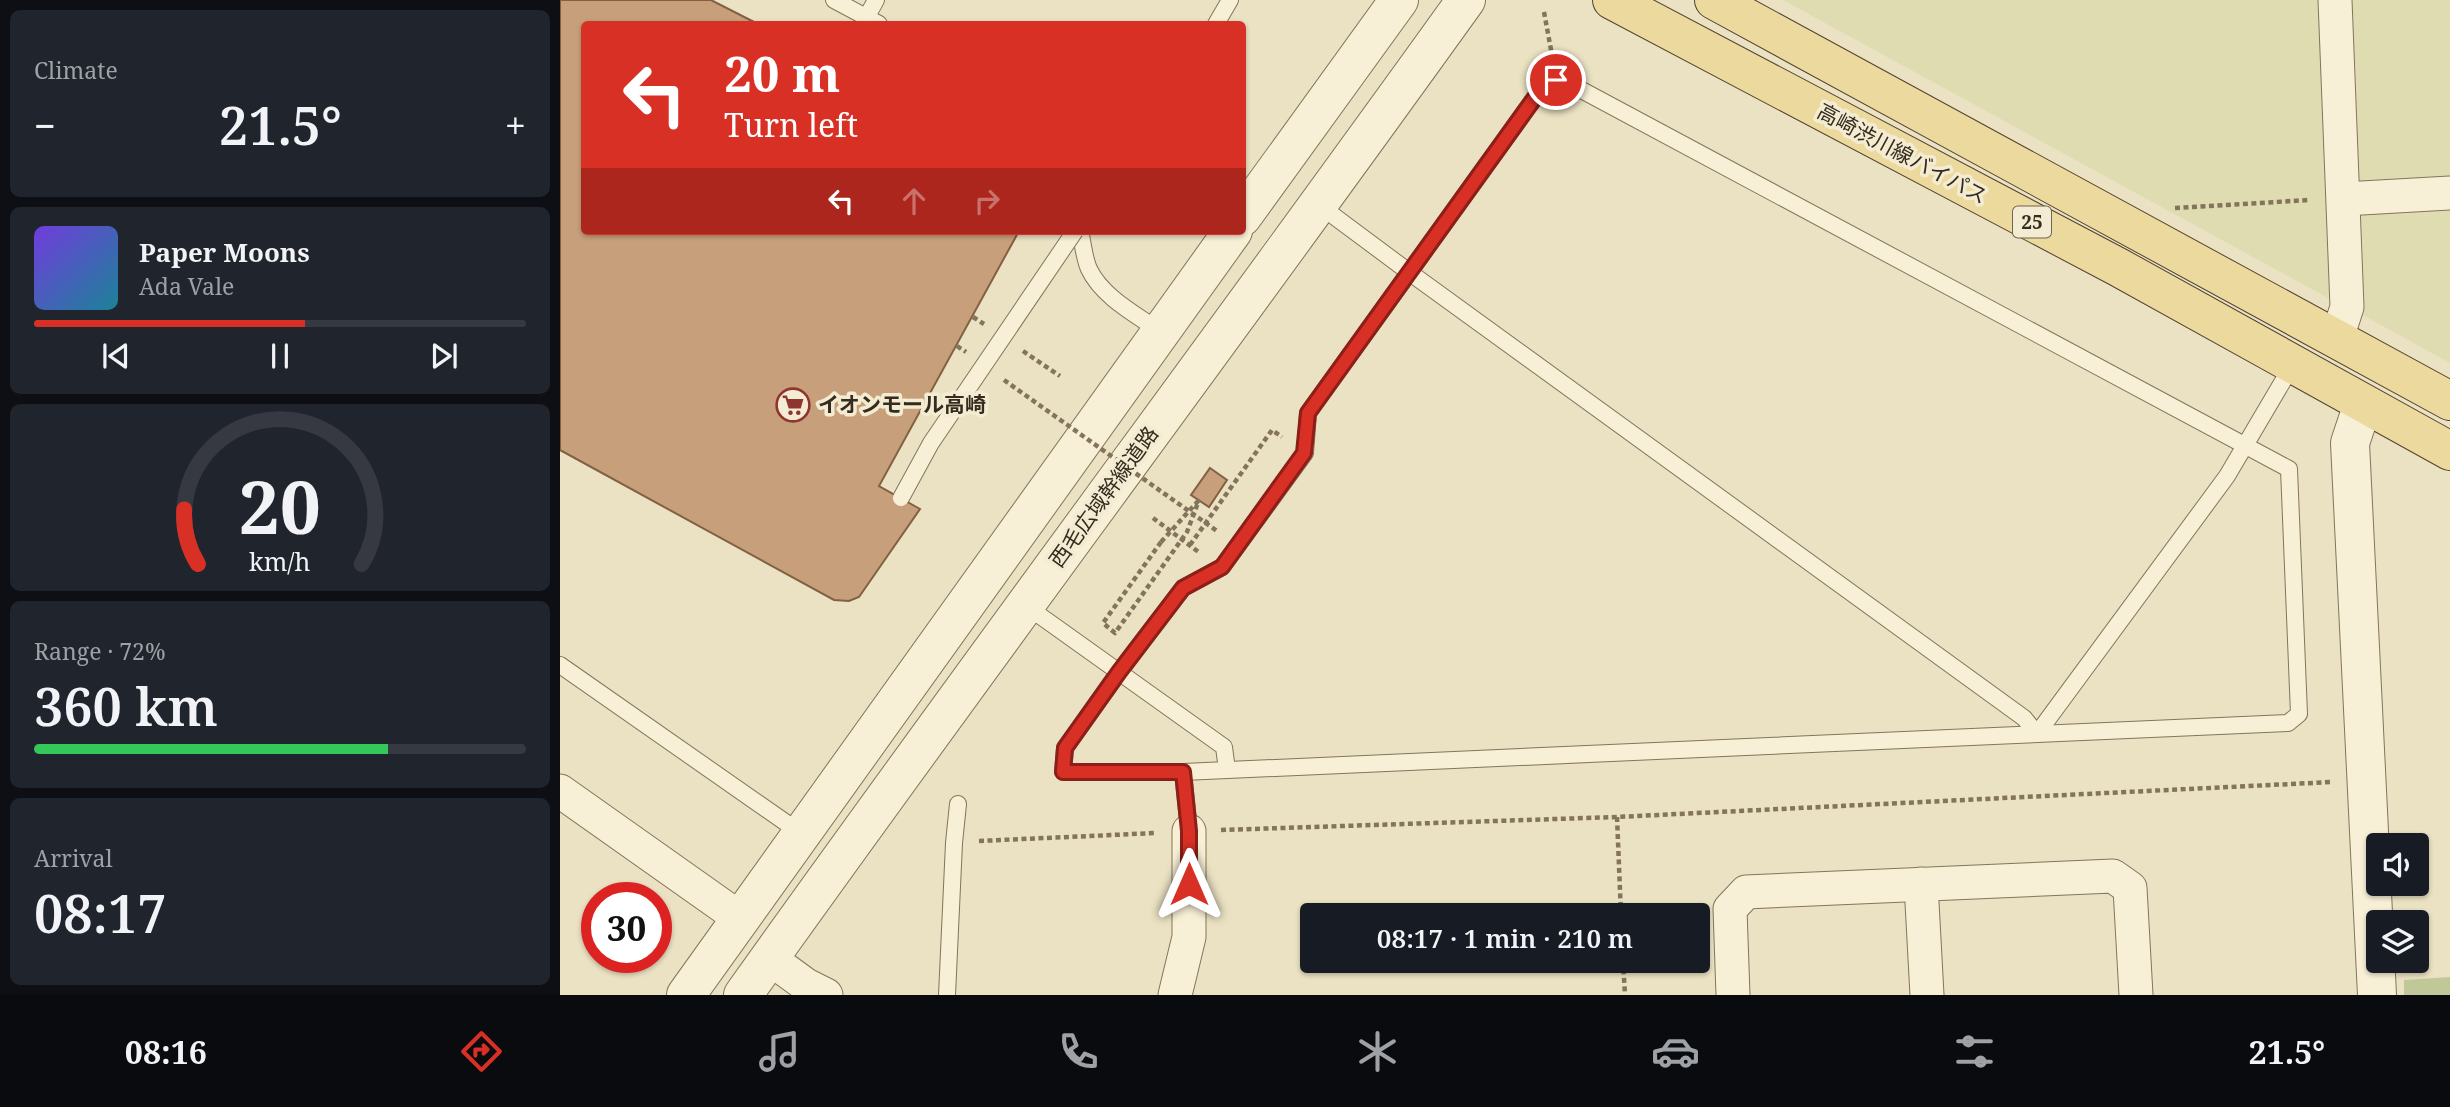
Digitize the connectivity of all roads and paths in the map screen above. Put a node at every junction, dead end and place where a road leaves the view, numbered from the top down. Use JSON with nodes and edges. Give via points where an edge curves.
{"nodes":[{"id":1,"x":834,"y":0,"type":"edge"},
{"id":2,"x":876,"y":0,"type":"edge"},
{"id":3,"x":1230,"y":0,"type":"edge"},
{"id":4,"x":1399,"y":0,"type":"edge"},
{"id":5,"x":1466,"y":0,"type":"edge"},
{"id":6,"x":1612,"y":0,"type":"edge"},
{"id":7,"x":1714,"y":0,"type":"edge"},
{"id":8,"x":2334,"y":0,"type":"edge"},
{"id":9,"x":1544,"y":12,"type":"dead end"},
{"id":10,"x":873,"y":21,"type":"edge"},
{"id":11,"x":1218,"y":21,"type":"edge"},
{"id":12,"x":1556,"y":80,"type":"junction"},
{"id":13,"x":2450,"y":193,"type":"edge"},
{"id":14,"x":2344,"y":198,"type":"junction"},
{"id":15,"x":1319,"y":205,"type":"junction"},
{"id":16,"x":1246,"y":211,"type":"edge"},
{"id":17,"x":2138,"y":230,"type":"junction"},
{"id":18,"x":1074,"y":235,"type":"edge"},
{"id":19,"x":1078,"y":235,"type":"edge"},
{"id":20,"x":1230,"y":235,"type":"edge"},
{"id":21,"x":1409,"y":272,"type":"junction"},
{"id":22,"x":1161,"y":332,"type":"junction"},
{"id":23,"x":2337,"y":338,"type":"junction"},
{"id":24,"x":957,"y":346,"type":"dead end"},
{"id":25,"x":968,"y":354,"type":"dead end"},
{"id":26,"x":2294,"y":363,"type":"junction"},
{"id":27,"x":1002,"y":378,"type":"dead end"},
{"id":28,"x":2450,"y":401,"type":"edge"},
{"id":29,"x":2363,"y":404,"type":"junction"},
{"id":30,"x":1285,"y":439,"type":"dead end"},
{"id":31,"x":2245,"y":445,"type":"junction"},
{"id":32,"x":2450,"y":451,"type":"edge"},
{"id":33,"x":901,"y":498,"type":"dead end"},
{"id":34,"x":1194,"y":516,"type":"junction"},
{"id":35,"x":1153,"y":518,"type":"dead end"},
{"id":36,"x":1171,"y":531,"type":"junction"},
{"id":37,"x":1217,"y":531,"type":"dead end"},
{"id":38,"x":1190,"y":545,"type":"junction"},
{"id":39,"x":1205,"y":556,"type":"dead end"},
{"id":40,"x":1024,"y":605,"type":"junction"},
{"id":41,"x":560,"y":665,"type":"edge"},
{"id":42,"x":1119,"y":672,"type":"junction"},
{"id":43,"x":2037,"y":734,"type":"junction"},
{"id":44,"x":1227,"y":770,"type":"junction"},
{"id":45,"x":1183,"y":772,"type":"junction"},
{"id":46,"x":2368,"y":780,"type":"junction"},
{"id":47,"x":560,"y":791,"type":"edge"},
{"id":48,"x":958,"y":804,"type":"dead end"},
{"id":49,"x":1617,"y":817,"type":"junction"},
{"id":50,"x":1189,"y":831,"type":"junction"},
{"id":51,"x":802,"y":834,"type":"junction"},
{"id":52,"x":954,"y":843,"type":"junction"},
{"id":53,"x":1921,"y":884,"type":"junction"},
{"id":54,"x":1621,"y":903,"type":"edge"},
{"id":55,"x":741,"y":919,"type":"junction"},
{"id":56,"x":769,"y":958,"type":"junction"},
{"id":57,"x":1624,"y":973,"type":"edge"},
{"id":58,"x":686,"y":995,"type":"edge"},
{"id":59,"x":743,"y":995,"type":"edge"},
{"id":60,"x":826,"y":995,"type":"edge"},
{"id":61,"x":947,"y":995,"type":"edge"},
{"id":62,"x":1175,"y":995,"type":"edge"},
{"id":63,"x":1625,"y":995,"type":"edge"},
{"id":64,"x":1733,"y":995,"type":"edge"},
{"id":65,"x":1927,"y":995,"type":"edge"},
{"id":66,"x":2136,"y":995,"type":"edge"},
{"id":67,"x":2377,"y":995,"type":"edge"}],
"edges":[{"from":1,"to":10,"type":"lane"},
{"from":2,"to":10,"type":"lane"},
{"from":3,"to":11,"type":"lane"},
{"from":4,"to":16,"type":"street"},
{"from":5,"to":15,"type":"street","name":"西毛広域幹線道路"},
{"from":6,"to":26,"type":"main road","name":"高崎渋川線バイパス","number":"25"},
{"from":7,"to":17,"type":"main road","number":"25"},
{"from":8,"to":14,"type":"street"},
{"from":9,"to":12,"type":"path"},
{"from":12,"to":21,"type":"lane","via":[[1544,85]]},
{"from":12,"to":31,"type":"lane"},
{"from":13,"to":14,"type":"street"},
{"from":14,"to":17,"type":"path","via":[[2176,208]]},
{"from":14,"to":23,"type":"street","via":[[2347,307]]},
{"from":15,"to":21,"type":"lane"},
{"from":15,"to":40,"type":"street","name":"西毛広域幹線道路"},
{"from":17,"to":23,"type":"main road","number":"25"},
{"from":18,"to":33,"type":"lane","bridge":true,"via":[[931,443]]},
{"from":19,"to":22,"type":"lane","via":[[1096,281]]},
{"from":20,"to":22,"type":"street"},
{"from":21,"to":42,"type":"lane","via":[[1308,413],[1304,453],[1222,567],[1183,588]]},
{"from":21,"to":43,"type":"lane","via":[[2024,718]]},
{"from":22,"to":51,"type":"street"},
{"from":23,"to":28,"type":"main road","number":"25"},
{"from":24,"to":25,"type":"path","bridge":true},
{"from":26,"to":29,"type":"main road","name":"高崎渋川線バイパス","number":"25"},
{"from":26,"to":31,"type":"lane"},
{"from":27,"to":34,"type":"path","bridge":true},
{"from":29,"to":32,"type":"main road","name":"高崎渋川線バイパス","number":"25"},
{"from":29,"to":46,"type":"street","via":[[2350,443]]},
{"from":30,"to":38,"type":"path","via":[[1272,430]]},
{"from":31,"to":43,"type":"lane"},
{"from":31,"to":43,"type":"lane","via":[[2290,469],[2299,714],[2288,723]]},
{"from":34,"to":36,"type":"path","bridge":true,"via":[[1199,500]]},
{"from":34,"to":36,"type":"path","bridge":true,"via":[[1115,633],[1103,623]]},
{"from":34,"to":37,"type":"path","bridge":true},
{"from":35,"to":36,"type":"path"},
{"from":36,"to":38,"type":"path"},
{"from":38,"to":39,"type":"path"},
{"from":40,"to":42,"type":"lane"},
{"from":40,"to":56,"type":"street","name":"西毛広域幹線道路"},
{"from":41,"to":51,"type":"lane"},
{"from":42,"to":44,"type":"lane","via":[[1224,747]]},
{"from":42,"to":45,"type":"lane","via":[[1065,748],[1063,772]]},
{"from":43,"to":44,"type":"lane"},
{"from":44,"to":45,"type":"lane"},
{"from":45,"to":50,"type":"lane"},
{"from":46,"to":49,"type":"path"},
{"from":46,"to":67,"type":"street"},
{"from":47,"to":55,"type":"street"},
{"from":48,"to":52,"type":"lane"},
{"from":49,"to":50,"type":"path"},
{"from":49,"to":54,"type":"path"},
{"from":50,"to":52,"type":"path"},
{"from":50,"to":62,"type":"street","via":[[1189,937]]},
{"from":51,"to":55,"type":"street"},
{"from":52,"to":61,"type":"lane"},
{"from":53,"to":64,"type":"street","via":[[1746,892],[1730,909]]},
{"from":53,"to":65,"type":"street"},
{"from":53,"to":66,"type":"street","via":[[2113,876],[2130,888]]},
{"from":55,"to":58,"type":"street"},
{"from":56,"to":59,"type":"street","name":"西毛広域幹線道路"},
{"from":56,"to":60,"type":"street"},
{"from":57,"to":63,"type":"path"}]}
